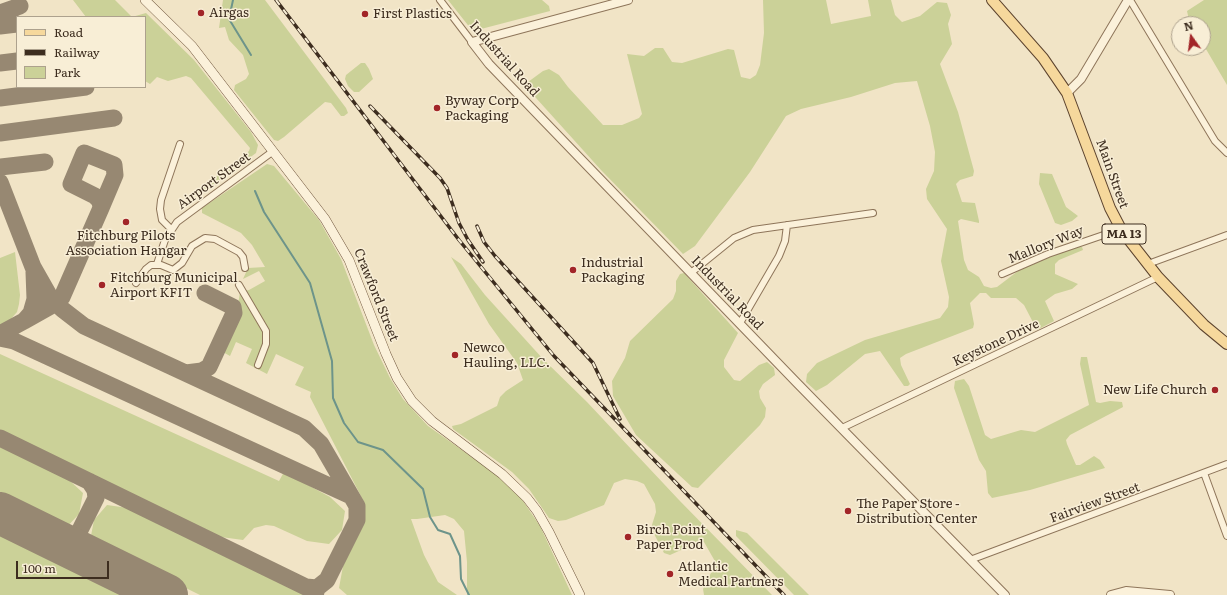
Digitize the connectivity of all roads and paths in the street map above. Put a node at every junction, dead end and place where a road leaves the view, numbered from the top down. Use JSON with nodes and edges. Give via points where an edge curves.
{"nodes":[{"id":1,"x":145,"y":0,"type":"edge"},
{"id":2,"x":440,"y":0,"type":"edge"},
{"id":3,"x":628,"y":0,"type":"edge"},
{"id":4,"x":992,"y":0,"type":"edge"},
{"id":5,"x":1129,"y":0,"type":"edge"},
{"id":6,"x":472,"y":42,"type":"junction"},
{"id":7,"x":1067,"y":93,"type":"junction"},
{"id":8,"x":180,"y":144,"type":"dead end"},
{"id":9,"x":272,"y":152,"type":"junction"},
{"id":10,"x":1227,"y":153,"type":"edge"},
{"id":11,"x":873,"y":212,"type":"dead end"},
{"id":12,"x":787,"y":225,"type":"junction"},
{"id":13,"x":171,"y":229,"type":"junction"},
{"id":14,"x":1120,"y":229,"type":"junction"},
{"id":15,"x":1227,"y":235,"type":"edge"},
{"id":16,"x":157,"y":264,"type":"junction"},
{"id":17,"x":1148,"y":264,"type":"junction"},
{"id":18,"x":244,"y":268,"type":"dead end"},
{"id":19,"x":692,"y":272,"type":"junction"},
{"id":20,"x":1002,"y":274,"type":"dead end"},
{"id":21,"x":1158,"y":277,"type":"junction"},
{"id":22,"x":136,"y":283,"type":"dead end"},
{"id":23,"x":239,"y":285,"type":"dead end"},
{"id":24,"x":740,"y":323,"type":"junction"},
{"id":25,"x":1227,"y":344,"type":"edge"},
{"id":26,"x":258,"y":365,"type":"dead end"},
{"id":27,"x":842,"y":428,"type":"junction"},
{"id":28,"x":1227,"y":464,"type":"edge"},
{"id":29,"x":1204,"y":473,"type":"junction"},
{"id":30,"x":1227,"y":536,"type":"edge"},
{"id":31,"x":970,"y":560,"type":"junction"},
{"id":32,"x":580,"y":595,"type":"edge"},
{"id":33,"x":1005,"y":595,"type":"edge"},
{"id":34,"x":1111,"y":595,"type":"edge"},
{"id":35,"x":1170,"y":595,"type":"edge"}],
"edges":[{"from":1,"to":9,"type":"main road","name":"Crawford Street","via":[[192,46]]},
{"from":2,"to":6,"type":"street","name":"Industrial Road"},
{"from":3,"to":6,"type":"street"},
{"from":4,"to":7,"type":"main road","name":"Main Street","number":"MA 13","via":[[1043,58]]},
{"from":5,"to":7,"type":"street","via":[[1082,79]]},
{"from":5,"to":10,"type":"street","via":[[1215,141]]},
{"from":6,"to":19,"type":"street","name":"Industrial Road","via":[[489,64]]},
{"from":7,"to":14,"type":"main road","name":"Main Street","number":"MA 13"},
{"from":8,"to":13,"type":"street","name":"Airport Street","via":[[160,209],[162,220]]},
{"from":9,"to":13,"type":"street","name":"Airport Street","via":[[186,214]]},
{"from":9,"to":32,"type":"main road","name":"Crawford Street","via":[[300,186],[339,242],[355,273],[386,354],[403,388],[432,421],[502,474],[527,498],[538,511]]},
{"from":11,"to":12,"type":"street"},
{"from":12,"to":19,"type":"street","via":[[744,233],[723,246]]},
{"from":12,"to":24,"type":"street","via":[[785,241],[779,256]]},
{"from":13,"to":16,"type":"street","name":"Airport Street","via":[[160,249]]},
{"from":14,"to":17,"type":"main road","name":"Main Street","number":"MA 13"},
{"from":14,"to":20,"type":"street","name":"Mallory Way","via":[[1048,254]]},
{"from":15,"to":17,"type":"street"},
{"from":16,"to":18,"type":"street","via":[[173,270],[182,263],[195,242],[210,237],[241,254],[245,261]]},
{"from":16,"to":22,"type":"street","via":[[146,269]]},
{"from":17,"to":21,"type":"main road","name":"Main Street","number":"MA 13"},
{"from":19,"to":24,"type":"street","name":"Industrial Road"},
{"from":21,"to":25,"type":"main road","name":"Main Street","number":"MA 13","via":[[1204,325]]},
{"from":21,"to":27,"type":"street","name":"Keystone Drive"},
{"from":23,"to":26,"type":"street","via":[[266,330],[266,344]]},
{"from":24,"to":27,"type":"street","name":"Industrial Road"},
{"from":27,"to":31,"type":"street","name":"Industrial Road"},
{"from":28,"to":29,"type":"street","name":"Fairview Street"},
{"from":29,"to":30,"type":"street"},
{"from":29,"to":31,"type":"street","name":"Fairview Street"},
{"from":31,"to":33,"type":"street","name":"Industrial Road"},
{"from":34,"to":35,"type":"street","via":[[1126,591]]}]}
